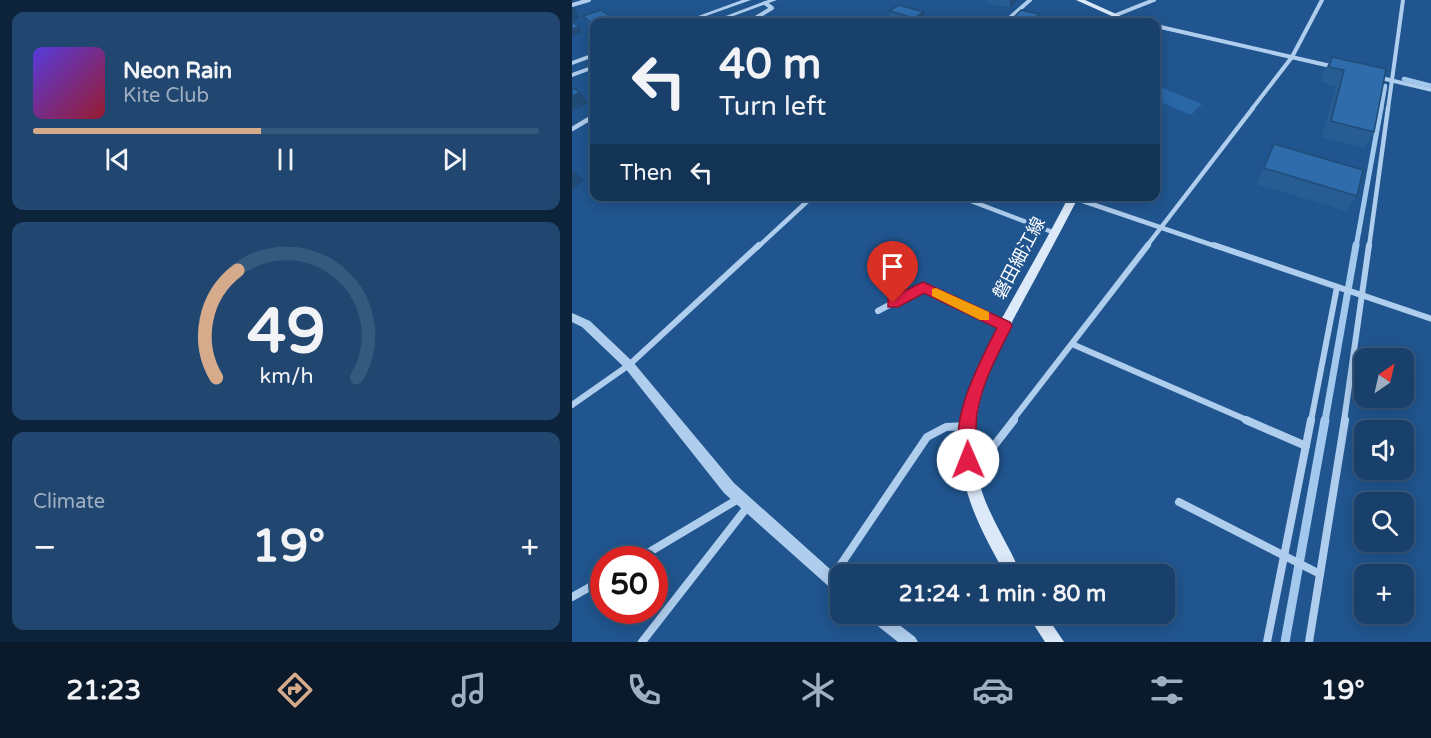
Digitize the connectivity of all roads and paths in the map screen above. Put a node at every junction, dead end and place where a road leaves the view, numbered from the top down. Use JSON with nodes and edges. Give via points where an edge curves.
{"nodes":[{"id":1,"x":589,"y":0,"type":"edge"},
{"id":2,"x":748,"y":0,"type":"edge"},
{"id":3,"x":774,"y":0,"type":"edge"},
{"id":4,"x":1030,"y":0,"type":"edge"},
{"id":5,"x":1079,"y":0,"type":"edge"},
{"id":6,"x":1154,"y":0,"type":"edge"},
{"id":7,"x":1322,"y":0,"type":"edge"},
{"id":8,"x":1403,"y":0,"type":"edge"},
{"id":9,"x":766,"y":3,"type":"junction"},
{"id":10,"x":572,"y":5,"type":"edge"},
{"id":11,"x":1116,"y":15,"type":"junction"},
{"id":12,"x":697,"y":18,"type":"edge"},
{"id":13,"x":724,"y":18,"type":"edge"},
{"id":14,"x":756,"y":18,"type":"edge"},
{"id":15,"x":1010,"y":18,"type":"edge"},
{"id":16,"x":1122,"y":18,"type":"edge"},
{"id":17,"x":1160,"y":27,"type":"edge"},
{"id":18,"x":590,"y":56,"type":"edge"},
{"id":19,"x":1292,"y":57,"type":"junction"},
{"id":20,"x":574,"y":61,"type":"edge"},
{"id":21,"x":1337,"y":68,"type":"edge"},
{"id":22,"x":590,"y":70,"type":"edge"},
{"id":23,"x":572,"y":75,"type":"edge"},
{"id":24,"x":1370,"y":75,"type":"edge"},
{"id":25,"x":1393,"y":80,"type":"junction"},
{"id":26,"x":1432,"y":90,"type":"edge"},
{"id":27,"x":590,"y":118,"type":"edge"},
{"id":28,"x":572,"y":129,"type":"edge"},
{"id":29,"x":808,"y":201,"type":"edge"},
{"id":30,"x":972,"y":201,"type":"edge"},
{"id":31,"x":1072,"y":201,"type":"edge"},
{"id":32,"x":1086,"y":201,"type":"edge"},
{"id":33,"x":1162,"y":226,"type":"junction"},
{"id":34,"x":1055,"y":233,"type":"junction"},
{"id":35,"x":1339,"y":287,"type":"junction"},
{"id":36,"x":1359,"y":295,"type":"junction"},
{"id":37,"x":878,"y":311,"type":"dead end"},
{"id":38,"x":572,"y":317,"type":"edge"},
{"id":39,"x":1432,"y":319,"type":"edge"},
{"id":40,"x":1005,"y":326,"type":"junction"},
{"id":41,"x":1072,"y":344,"type":"junction"},
{"id":42,"x":629,"y":365,"type":"junction"},
{"id":43,"x":572,"y":405,"type":"edge"},
{"id":44,"x":968,"y":426,"type":"junction"},
{"id":45,"x":1306,"y":446,"type":"junction"},
{"id":46,"x":970,"y":477,"type":"junction"},
{"id":47,"x":744,"y":502,"type":"junction"},
{"id":48,"x":1179,"y":502,"type":"dead end"},
{"id":49,"x":662,"y":546,"type":"edge"},
{"id":50,"x":1288,"y":558,"type":"junction"},
{"id":51,"x":848,"y":564,"type":"edge"},
{"id":52,"x":1008,"y":564,"type":"edge"},
{"id":53,"x":1320,"y":574,"type":"junction"},
{"id":54,"x":830,"y":578,"type":"edge"},
{"id":55,"x":590,"y":587,"type":"edge"},
{"id":56,"x":572,"y":597,"type":"edge"},
{"id":57,"x":887,"y":624,"type":"edge"},
{"id":58,"x":1043,"y":624,"type":"edge"},
{"id":59,"x":642,"y":642,"type":"edge"},
{"id":60,"x":910,"y":642,"type":"edge"},
{"id":61,"x":1055,"y":642,"type":"edge"},
{"id":62,"x":1267,"y":642,"type":"edge"},
{"id":63,"x":1309,"y":642,"type":"edge"}],
"edges":[{"from":1,"to":10,"type":"street"},
{"from":2,"to":12,"type":"street"},
{"from":3,"to":9,"type":"street"},
{"from":4,"to":15,"type":"street"},
{"from":5,"to":11,"type":"main road"},
{"from":6,"to":11,"type":"street"},
{"from":7,"to":19,"type":"street"},
{"from":8,"to":25,"type":"street"},
{"from":9,"to":13,"type":"street"},
{"from":9,"to":14,"type":"street","via":[[772,8]]},
{"from":11,"to":16,"type":"main road"},
{"from":17,"to":19,"type":"street"},
{"from":18,"to":20,"type":"street"},
{"from":19,"to":21,"type":"street"},
{"from":19,"to":33,"type":"street"},
{"from":22,"to":23,"type":"street"},
{"from":24,"to":25,"type":"street"},
{"from":25,"to":26,"type":"street"},
{"from":25,"to":36,"type":"street"},
{"from":27,"to":28,"type":"street"},
{"from":29,"to":42,"type":"street"},
{"from":30,"to":34,"type":"street"},
{"from":31,"to":34,"type":"main road","name":"磐田細江線"},
{"from":32,"to":33,"type":"street"},
{"from":33,"to":35,"type":"street"},
{"from":33,"to":41,"type":"street"},
{"from":34,"to":40,"type":"main road","name":"磐田細江線"},
{"from":35,"to":36,"type":"street"},
{"from":35,"to":45,"type":"street"},
{"from":36,"to":39,"type":"street"},
{"from":36,"to":53,"type":"street"},
{"from":37,"to":40,"type":"street","via":[[923,287]]},
{"from":38,"to":42,"type":"street","via":[[586,324]]},
{"from":40,"to":44,"type":"main road","name":"磐田細江線","via":[[981,375]]},
{"from":41,"to":45,"type":"street"},
{"from":41,"to":46,"type":"street"},
{"from":42,"to":43,"type":"street"},
{"from":42,"to":47,"type":"street"},
{"from":44,"to":46,"type":"main road","name":"磐田細江線"},
{"from":44,"to":51,"type":"street","via":[[946,427],[927,437]]},
{"from":45,"to":50,"type":"street"},
{"from":46,"to":52,"type":"main road","name":"磐田細江線","via":[[979,509]]},
{"from":47,"to":49,"type":"street"},
{"from":47,"to":54,"type":"street"},
{"from":47,"to":59,"type":"street"},
{"from":48,"to":50,"type":"street"},
{"from":50,"to":53,"type":"street"},
{"from":50,"to":62,"type":"street"},
{"from":53,"to":63,"type":"street"},
{"from":55,"to":56,"type":"street"},
{"from":57,"to":60,"type":"street"},
{"from":58,"to":61,"type":"main road"}]}
